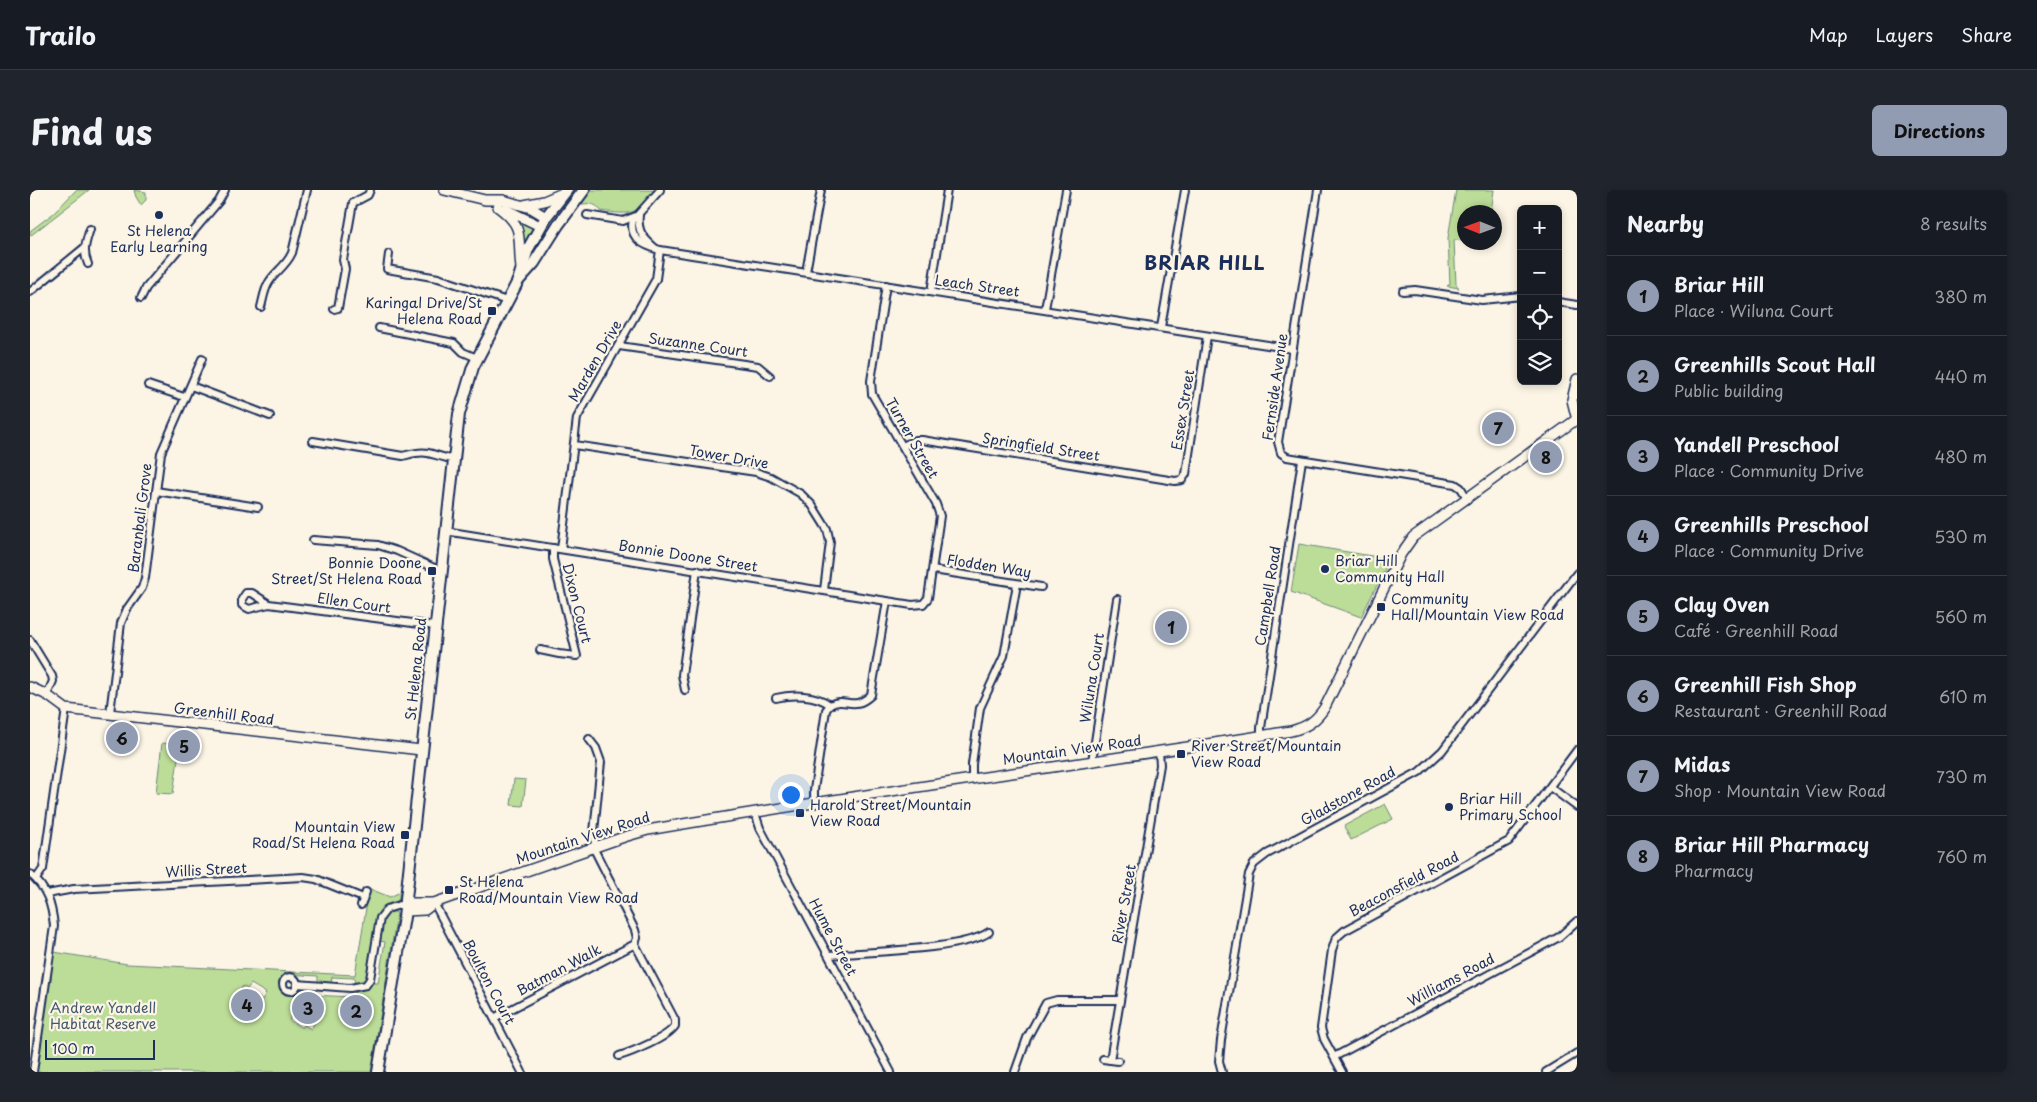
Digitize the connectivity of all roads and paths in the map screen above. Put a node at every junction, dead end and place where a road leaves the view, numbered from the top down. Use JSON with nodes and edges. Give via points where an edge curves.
{"nodes":[{"id":1,"x":225,"y":190,"type":"edge"},
{"id":2,"x":307,"y":190,"type":"edge"},
{"id":3,"x":370,"y":190,"type":"edge"},
{"id":4,"x":444,"y":190,"type":"edge"},
{"id":5,"x":584,"y":190,"type":"edge"},
{"id":6,"x":660,"y":190,"type":"edge"},
{"id":7,"x":821,"y":190,"type":"edge"},
{"id":8,"x":948,"y":190,"type":"edge"},
{"id":9,"x":1066,"y":190,"type":"edge"},
{"id":10,"x":1185,"y":190,"type":"edge"},
{"id":11,"x":1318,"y":190,"type":"edge"},
{"id":12,"x":566,"y":191,"type":"edge"},
{"id":13,"x":485,"y":200,"type":"junction"},
{"id":14,"x":521,"y":205,"type":"junction"},
{"id":15,"x":498,"y":207,"type":"junction"},
{"id":16,"x":587,"y":215,"type":"dead end"},
{"id":17,"x":639,"y":215,"type":"junction"},
{"id":18,"x":543,"y":222,"type":"junction"},
{"id":19,"x":90,"y":229,"type":"dead end"},
{"id":20,"x":555,"y":230,"type":"junction"},
{"id":21,"x":84,"y":248,"type":"junction"},
{"id":22,"x":658,"y":250,"type":"junction"},
{"id":23,"x":389,"y":254,"type":"dead end"},
{"id":24,"x":88,"y":264,"type":"dead end"},
{"id":25,"x":521,"y":268,"type":"junction"},
{"id":26,"x":806,"y":272,"type":"junction"},
{"id":27,"x":518,"y":281,"type":"junction"},
{"id":28,"x":886,"y":285,"type":"junction"},
{"id":29,"x":1403,"y":290,"type":"dead end"},
{"id":30,"x":30,"y":292,"type":"edge"},
{"id":31,"x":930,"y":292,"type":"junction"},
{"id":32,"x":1517,"y":296,"type":"edge"},
{"id":33,"x":141,"y":298,"type":"dead end"},
{"id":34,"x":507,"y":301,"type":"junction"},
{"id":35,"x":1562,"y":302,"type":"edge"},
{"id":36,"x":1577,"y":304,"type":"edge"},
{"id":37,"x":261,"y":307,"type":"dead end"},
{"id":38,"x":334,"y":309,"type":"dead end"},
{"id":39,"x":1046,"y":309,"type":"junction"},
{"id":40,"x":1161,"y":327,"type":"junction"},
{"id":41,"x":379,"y":328,"type":"dead end"},
{"id":42,"x":1207,"y":336,"type":"junction"},
{"id":43,"x":619,"y":346,"type":"junction"},
{"id":44,"x":1293,"y":349,"type":"junction"},
{"id":45,"x":477,"y":358,"type":"junction"},
{"id":46,"x":202,"y":359,"type":"dead end"},
{"id":47,"x":770,"y":376,"type":"dead end"},
{"id":48,"x":1577,"y":379,"type":"edge"},
{"id":49,"x":148,"y":386,"type":"dead end"},
{"id":50,"x":190,"y":386,"type":"junction"},
{"id":51,"x":184,"y":398,"type":"junction"},
{"id":52,"x":270,"y":416,"type":"dead end"},
{"id":53,"x":1577,"y":419,"type":"edge"},
{"id":54,"x":313,"y":441,"type":"dead end"},
{"id":55,"x":574,"y":445,"type":"junction"},
{"id":56,"x":903,"y":446,"type":"junction"},
{"id":57,"x":453,"y":459,"type":"junction"},
{"id":58,"x":1302,"y":460,"type":"junction"},
{"id":59,"x":1176,"y":481,"type":"joint"},
{"id":60,"x":156,"y":491,"type":"junction"},
{"id":61,"x":1466,"y":498,"type":"junction"},
{"id":62,"x":258,"y":507,"type":"dead end"},
{"id":63,"x":445,"y":531,"type":"junction"},
{"id":64,"x":313,"y":540,"type":"dead end"},
{"id":65,"x":553,"y":548,"type":"junction"},
{"id":66,"x":561,"y":549,"type":"junction"},
{"id":67,"x":697,"y":570,"type":"junction"},
{"id":68,"x":933,"y":570,"type":"junction"},
{"id":69,"x":441,"y":571,"type":"junction"},
{"id":70,"x":1577,"y":573,"type":"edge"},
{"id":71,"x":1017,"y":584,"type":"junction"},
{"id":72,"x":1041,"y":587,"type":"dead end"},
{"id":73,"x":824,"y":590,"type":"junction"},
{"id":74,"x":1117,"y":598,"type":"dead end"},
{"id":75,"x":887,"y":601,"type":"junction"},
{"id":76,"x":926,"y":602,"type":"joint"},
{"id":77,"x":269,"y":604,"type":"dead end"},
{"id":78,"x":435,"y":626,"type":"junction"},
{"id":79,"x":30,"y":640,"type":"edge"},
{"id":80,"x":540,"y":650,"type":"dead end"},
{"id":81,"x":30,"y":687,"type":"edge"},
{"id":82,"x":685,"y":690,"type":"dead end"},
{"id":83,"x":47,"y":695,"type":"junction"},
{"id":84,"x":776,"y":698,"type":"dead end"},
{"id":85,"x":830,"y":705,"type":"junction"},
{"id":86,"x":66,"y":709,"type":"junction"},
{"id":87,"x":110,"y":713,"type":"junction"},
{"id":88,"x":1261,"y":736,"type":"junction"},
{"id":89,"x":589,"y":739,"type":"dead end"},
{"id":90,"x":422,"y":750,"type":"junction"},
{"id":91,"x":1577,"y":750,"type":"edge"},
{"id":92,"x":1159,"y":752,"type":"junction"},
{"id":93,"x":1092,"y":761,"type":"junction"},
{"id":94,"x":972,"y":778,"type":"junction"},
{"id":95,"x":1550,"y":787,"type":"junction"},
{"id":96,"x":814,"y":804,"type":"junction"},
{"id":97,"x":1577,"y":807,"type":"edge"},
{"id":98,"x":755,"y":813,"type":"junction"},
{"id":99,"x":594,"y":847,"type":"junction"},
{"id":100,"x":33,"y":877,"type":"edge"},
{"id":101,"x":47,"y":894,"type":"junction"},
{"id":102,"x":363,"y":898,"type":"dead end"},
{"id":103,"x":434,"y":903,"type":"junction"},
{"id":104,"x":402,"y":907,"type":"junction"},
{"id":105,"x":1577,"y":921,"type":"edge"},
{"id":106,"x":989,"y":932,"type":"dead end"},
{"id":107,"x":635,"y":944,"type":"junction"},
{"id":108,"x":829,"y":955,"type":"junction"},
{"id":109,"x":296,"y":984,"type":"dead end"},
{"id":110,"x":1120,"y":1000,"type":"junction"},
{"id":111,"x":494,"y":1018,"type":"junction"},
{"id":112,"x":1577,"y":1053,"type":"edge"},
{"id":113,"x":619,"y":1056,"type":"dead end"},
{"id":114,"x":1334,"y":1056,"type":"junction"},
{"id":115,"x":1110,"y":1060,"type":"dead end"},
{"id":116,"x":33,"y":1068,"type":"edge"},
{"id":117,"x":378,"y":1072,"type":"edge"},
{"id":118,"x":522,"y":1072,"type":"edge"},
{"id":119,"x":891,"y":1072,"type":"edge"},
{"id":120,"x":1015,"y":1072,"type":"edge"},
{"id":121,"x":1222,"y":1072,"type":"edge"},
{"id":122,"x":1342,"y":1072,"type":"edge"},
{"id":123,"x":1546,"y":1072,"type":"edge"}],
"edges":[{"from":1,"to":33,"type":"street"},
{"from":2,"to":37,"type":"street","via":[[292,253],[267,285]]},
{"from":3,"to":38,"type":"street","via":[[368,195],[353,202],[343,260],[345,269],[338,308]]},
{"from":4,"to":13,"type":"street"},
{"from":5,"to":20,"type":"main road","name":"St Helena Road"},
{"from":6,"to":17,"type":"street"},
{"from":7,"to":26,"type":"street"},
{"from":8,"to":31,"type":"street"},
{"from":9,"to":39,"type":"street"},
{"from":10,"to":40,"type":"street"},
{"from":11,"to":44,"type":"street","name":"Fernside Avenue"},
{"from":12,"to":14,"type":"street","via":[[544,201]]},
{"from":12,"to":18,"type":"main road","name":"St Helena Road"},
{"from":13,"to":14,"type":"street","via":[[496,199]]},
{"from":13,"to":15,"type":"street"},
{"from":14,"to":18,"type":"street","via":[[536,210]]},
{"from":15,"to":18,"type":"street"},
{"from":15,"to":25,"type":"street","via":[[512,219],[519,231]]},
{"from":16,"to":17,"type":"street","via":[[623,221]]},
{"from":17,"to":22,"type":"street","via":[[639,236]]},
{"from":18,"to":20,"type":"main road"},
{"from":18,"to":25,"type":"main road","name":"St Helena Road"},
{"from":19,"to":21,"type":"street"},
{"from":20,"to":27,"type":"main road","name":"St Helena Road"},
{"from":21,"to":24,"type":"street"},
{"from":21,"to":30,"type":"street"},
{"from":22,"to":26,"type":"street","name":"Leach Street"},
{"from":22,"to":43,"type":"street","name":"Marden Drive","via":[[656,279]]},
{"from":23,"to":34,"type":"street","via":[[387,269],[438,278]]},
{"from":25,"to":27,"type":"main road","name":"St Helena Road"},
{"from":26,"to":28,"type":"street","name":"Leach Street"},
{"from":27,"to":34,"type":"main road","name":"St Helena Road"},
{"from":28,"to":31,"type":"street","name":"Leach Street"},
{"from":28,"to":56,"type":"street","name":"Turner Street","via":[[871,387],[875,400]]},
{"from":29,"to":32,"type":"street","via":[[1482,300]]},
{"from":31,"to":39,"type":"street","name":"Leach Street"},
{"from":34,"to":45,"type":"main road","name":"St Helena Road"},
{"from":35,"to":36,"type":"street"},
{"from":39,"to":40,"type":"street","name":"Leach Street"},
{"from":40,"to":42,"type":"street","name":"Leach Street"},
{"from":41,"to":45,"type":"street","via":[[454,342],[463,352]]},
{"from":42,"to":44,"type":"street","name":"Leach Street"},
{"from":42,"to":59,"type":"street","name":"Essex Street","via":[[1186,474],[1182,480]]},
{"from":43,"to":47,"type":"street","name":"Suzanne Court","via":[[758,366]]},
{"from":43,"to":55,"type":"street","name":"Marden Drive","via":[[579,414]]},
{"from":44,"to":58,"type":"street","name":"Fernside Avenue","via":[[1279,448],[1287,457]]},
{"from":45,"to":57,"type":"main road","name":"St Helena Road","via":[[463,395]]},
{"from":46,"to":50,"type":"street","name":"Baranbali Grove"},
{"from":48,"to":53,"type":"street","via":[[1572,400]]},
{"from":49,"to":51,"type":"street"},
{"from":50,"to":51,"type":"street","name":"Baranbali Grove"},
{"from":50,"to":52,"type":"street"},
{"from":51,"to":60,"type":"street","name":"Baranbali Grove","via":[[161,453]]},
{"from":53,"to":61,"type":"street","name":"Mountain View Road"},
{"from":54,"to":57,"type":"street","via":[[403,456],[417,452]]},
{"from":55,"to":66,"type":"street","name":"Marden Drive"},
{"from":55,"to":73,"type":"street","name":"Tower Drive","via":[[756,472],[794,490],[812,505],[830,535]]},
{"from":56,"to":59,"type":"street","name":"Springfield Street","via":[[922,440]]},
{"from":56,"to":68,"type":"street","name":"Turner Street","via":[[940,513]]},
{"from":57,"to":63,"type":"main road","name":"St Helena Road"},
{"from":58,"to":61,"type":"street","name":"Fernside Avenue","via":[[1455,484]]},
{"from":58,"to":88,"type":"street","name":"Campbell Road"},
{"from":60,"to":62,"type":"street"},
{"from":60,"to":87,"type":"street","name":"Baranbali Grove","via":[[145,578],[121,623]]},
{"from":61,"to":88,"type":"street","name":"Mountain View Road","via":[[1417,533],[1405,547],[1318,718],[1298,730]]},
{"from":63,"to":65,"type":"street","name":"Bonnie Doone Street"},
{"from":63,"to":69,"type":"main road","name":"St Helena Road"},
{"from":64,"to":69,"type":"street","via":[[378,545]]},
{"from":65,"to":66,"type":"street","name":"Bonnie Doone Street"},
{"from":65,"to":80,"type":"street","name":"Dixon Court","via":[[577,656]]},
{"from":66,"to":67,"type":"street","name":"Bonnie Doone Street"},
{"from":67,"to":73,"type":"street","name":"Bonnie Doone Street"},
{"from":67,"to":82,"type":"street","via":[[682,675]]},
{"from":68,"to":71,"type":"street","name":"Flodden Way"},
{"from":68,"to":76,"type":"street","name":"Turner Street"},
{"from":69,"to":78,"type":"main road","name":"St Helena Road"},
{"from":70,"to":121,"type":"street","name":"Gladstone Road","via":[[1431,762],[1419,772],[1254,864],[1247,885],[1221,1040],[1219,1062]]},
{"from":71,"to":72,"type":"street","name":"Flodden Way"},
{"from":71,"to":94,"type":"street","via":[[1004,656],[980,708]]},
{"from":73,"to":75,"type":"street","name":"Bonnie Doone Street"},
{"from":74,"to":93,"type":"street","name":"Wiluna Court"},
{"from":75,"to":76,"type":"street","name":"Bonnie Doone Street","via":[[918,605]]},
{"from":75,"to":85,"type":"street","via":[[871,695],[855,704],[836,702]]},
{"from":77,"to":78,"type":"street","name":"Ellen Court"},
{"from":78,"to":90,"type":"main road","name":"St Helena Road"},
{"from":79,"to":83,"type":"street","via":[[52,676]]},
{"from":81,"to":83,"type":"street"},
{"from":83,"to":86,"type":"street"},
{"from":84,"to":85,"type":"street","via":[[791,694],[823,700]]},
{"from":85,"to":96,"type":"street","via":[[823,728]]},
{"from":86,"to":87,"type":"street","name":"Greenhill Road"},
{"from":86,"to":100,"type":"street","via":[[43,869]]},
{"from":87,"to":90,"type":"street","name":"Greenhill Road"},
{"from":88,"to":92,"type":"street","name":"Mountain View Road"},
{"from":89,"to":99,"type":"street","via":[[601,762]]},
{"from":90,"to":104,"type":"main road","name":"St Helena Road"},
{"from":91,"to":95,"type":"street","name":"Beaconsfield Road"},
{"from":92,"to":93,"type":"street","name":"Mountain View Road"},
{"from":92,"to":110,"type":"street","name":"River Street","via":[[1160,765]]},
{"from":93,"to":94,"type":"street","name":"Mountain View Road"},
{"from":94,"to":96,"type":"street","name":"Mountain View Road"},
{"from":95,"to":97,"type":"street"},
{"from":95,"to":114,"type":"street","name":"Beaconsfield Road","via":[[1509,841],[1336,938],[1320,1023],[1324,1039]]},
{"from":96,"to":98,"type":"street","name":"Mountain View Road"},
{"from":98,"to":99,"type":"street","name":"Mountain View Road","via":[[648,830]]},
{"from":98,"to":108,"type":"street","name":"Hume Street"},
{"from":99,"to":103,"type":"street","name":"Mountain View Road"},
{"from":99,"to":107,"type":"street","via":[[635,930]]},
{"from":100,"to":101,"type":"street"},
{"from":101,"to":102,"type":"street","name":"Willis Street","via":[[74,889],[303,877]]},
{"from":101,"to":116,"type":"street","via":[[54,935]]},
{"from":103,"to":104,"type":"street","name":"Mountain View Road"},
{"from":103,"to":111,"type":"street","name":"Boulton Court"},
{"from":104,"to":109,"type":"street","via":[[387,910],[380,918],[370,979],[366,985],[350,988]]},
{"from":104,"to":117,"type":"main road","name":"St Helena Road"},
{"from":105,"to":114,"type":"street","name":"Williams Road","via":[[1559,936]]},
{"from":106,"to":108,"type":"street","via":[[973,939],[926,947]]},
{"from":107,"to":111,"type":"street","name":"Batman Walk"},
{"from":107,"to":113,"type":"street","via":[[675,1023],[669,1032]]},
{"from":108,"to":119,"type":"street","name":"Hume Street"},
{"from":110,"to":115,"type":"street","name":"River Street"},
{"from":110,"to":120,"type":"street","via":[[1057,1000],[1046,1003],[1026,1038]]},
{"from":111,"to":118,"type":"street","name":"Boulton Court"},
{"from":112,"to":123,"type":"street"},
{"from":114,"to":122,"type":"street","name":"Beaconsfield Road"}]}
